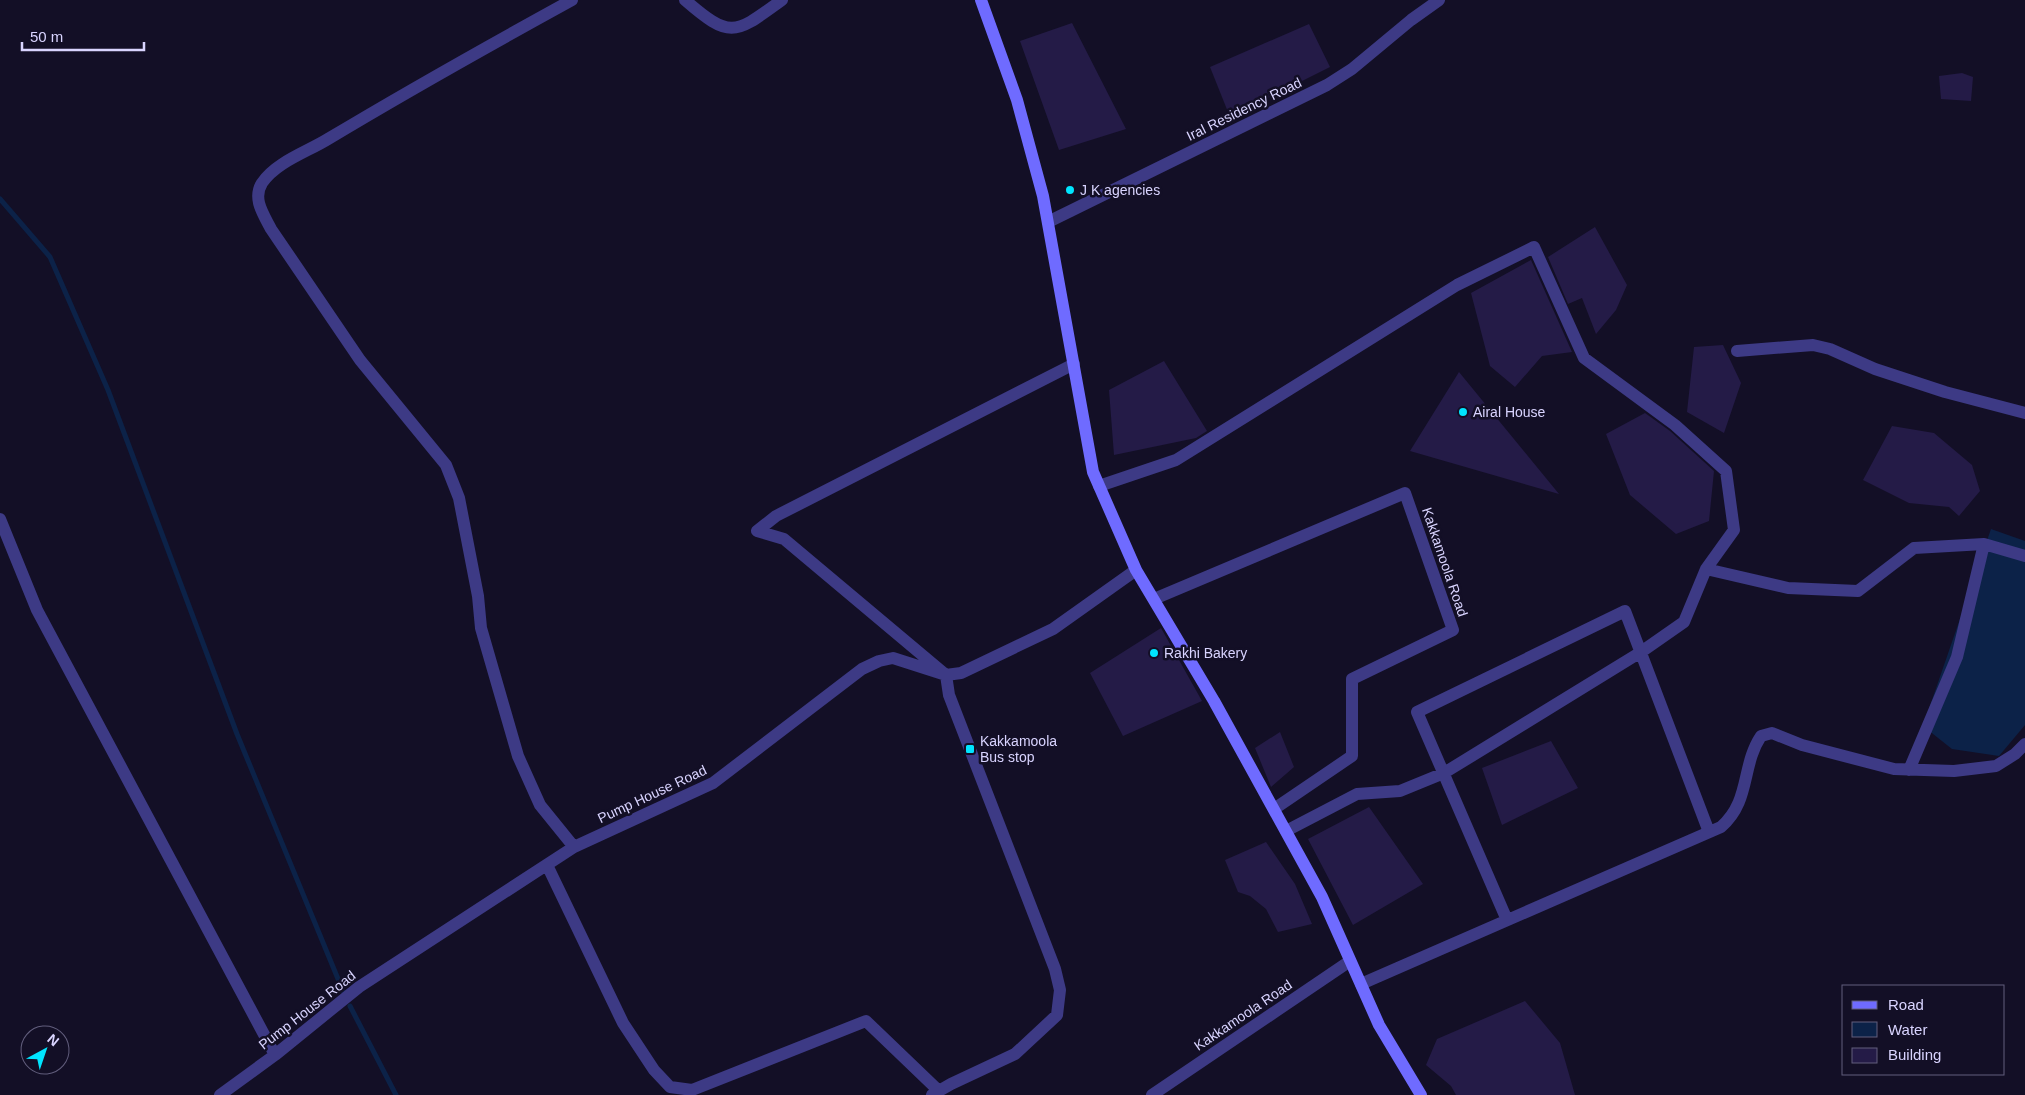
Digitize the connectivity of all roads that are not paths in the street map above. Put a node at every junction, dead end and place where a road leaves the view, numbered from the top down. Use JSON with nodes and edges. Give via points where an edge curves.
{"nodes":[{"id":1,"x":572,"y":0,"type":"edge"},
{"id":2,"x":685,"y":0,"type":"edge"},
{"id":3,"x":782,"y":0,"type":"edge"},
{"id":4,"x":981,"y":0,"type":"edge"},
{"id":5,"x":1439,"y":0,"type":"edge"},
{"id":6,"x":1048,"y":222,"type":"junction"},
{"id":7,"x":1737,"y":351,"type":"dead end"},
{"id":8,"x":1074,"y":364,"type":"junction"},
{"id":9,"x":2025,"y":413,"type":"edge"},
{"id":10,"x":1099,"y":486,"type":"junction"},
{"id":11,"x":0,"y":520,"type":"edge"},
{"id":12,"x":1984,"y":544,"type":"junction"},
{"id":13,"x":2025,"y":556,"type":"edge"},
{"id":14,"x":1706,"y":569,"type":"junction"},
{"id":15,"x":1136,"y":570,"type":"junction"},
{"id":16,"x":1154,"y":598,"type":"junction"},
{"id":17,"x":1641,"y":652,"type":"junction"},
{"id":18,"x":946,"y":675,"type":"junction"},
{"id":19,"x":2025,"y":744,"type":"edge"},
{"id":20,"x":1909,"y":770,"type":"junction"},
{"id":21,"x":1444,"y":774,"type":"junction"},
{"id":22,"x":1274,"y":809,"type":"junction"},
{"id":23,"x":1286,"y":831,"type":"junction"},
{"id":24,"x":1709,"y":832,"type":"junction"},
{"id":25,"x":574,"y":848,"type":"junction"},
{"id":26,"x":547,"y":865,"type":"junction"},
{"id":27,"x":1507,"y":920,"type":"junction"},
{"id":28,"x":1350,"y":961,"type":"junction"},
{"id":29,"x":1361,"y":984,"type":"junction"},
{"id":30,"x":275,"y":1055,"type":"junction"},
{"id":31,"x":935,"y":1093,"type":"edge"},
{"id":32,"x":220,"y":1095,"type":"edge"},
{"id":33,"x":1152,"y":1095,"type":"edge"},
{"id":34,"x":1421,"y":1095,"type":"edge"}],
"edges":[{"from":1,"to":25,"type":"street","via":[[412,88],[284,164],[261,184],[258,196],[260,209],[271,229],[360,360],[446,465],[459,498],[481,628],[518,756],[540,805]]},
{"from":2,"to":3,"type":"street","via":[[722,28],[739,28]]},
{"from":4,"to":6,"type":"main road","via":[[1017,100]]},
{"from":5,"to":6,"type":"street","name":"Iral Residency Road","via":[[1327,86]]},
{"from":6,"to":8,"type":"main road"},
{"from":7,"to":9,"type":"street","via":[[1813,345],[1945,392]]},
{"from":8,"to":10,"type":"main road"},
{"from":8,"to":18,"type":"street","via":[[776,516],[757,531],[784,538]]},
{"from":10,"to":14,"type":"street","via":[[1176,460],[1457,285],[1534,247],[1584,358],[1675,425],[1726,470],[1734,530]]},
{"from":10,"to":15,"type":"main road"},
{"from":11,"to":30,"type":"street","via":[[37,610]]},
{"from":12,"to":13,"type":"street"},
{"from":12,"to":14,"type":"street","via":[[1914,548],[1858,591],[1788,588]]},
{"from":12,"to":20,"type":"street","via":[[1957,656]]},
{"from":14,"to":17,"type":"street","via":[[1684,622]]},
{"from":15,"to":16,"type":"main road"},
{"from":15,"to":18,"type":"street","via":[[1053,629],[961,673]]},
{"from":16,"to":22,"type":"main road"},
{"from":16,"to":22,"type":"street","name":"Kakkamoola Road","via":[[1405,493],[1453,630],[1352,679],[1352,756]]},
{"from":17,"to":21,"type":"street"},
{"from":17,"to":21,"type":"street","via":[[1625,611],[1418,712]]},
{"from":17,"to":24,"type":"street"},
{"from":18,"to":25,"type":"street","name":"Pump House Road","via":[[894,658],[879,661],[862,669],[713,783]]},
{"from":18,"to":31,"type":"street","via":[[949,694],[1055,968],[1060,990],[1057,1015],[1015,1054]]},
{"from":19,"to":20,"type":"street","via":[[1996,766],[1954,771]]},
{"from":20,"to":24,"type":"street","via":[[1894,770],[1802,745],[1772,733],[1760,736],[1753,748],[1742,798],[1732,817]]},
{"from":21,"to":23,"type":"street","via":[[1400,791],[1357,794]]},
{"from":21,"to":27,"type":"street"},
{"from":22,"to":23,"type":"main road"},
{"from":23,"to":28,"type":"main road","via":[[1322,897]]},
{"from":24,"to":27,"type":"street"},
{"from":25,"to":26,"type":"street","name":"Pump House Road"},
{"from":26,"to":30,"type":"street","name":"Pump House Road","via":[[359,987]]},
{"from":26,"to":31,"type":"street","via":[[624,1024],[654,1070],[670,1087],[692,1090],[866,1022]]},
{"from":27,"to":29,"type":"street"},
{"from":28,"to":29,"type":"main road"},
{"from":28,"to":33,"type":"street","name":"Kakkamoola Road"},
{"from":29,"to":34,"type":"main road","via":[[1379,1025]]},
{"from":30,"to":32,"type":"street","name":"Pump House Road"}]}
